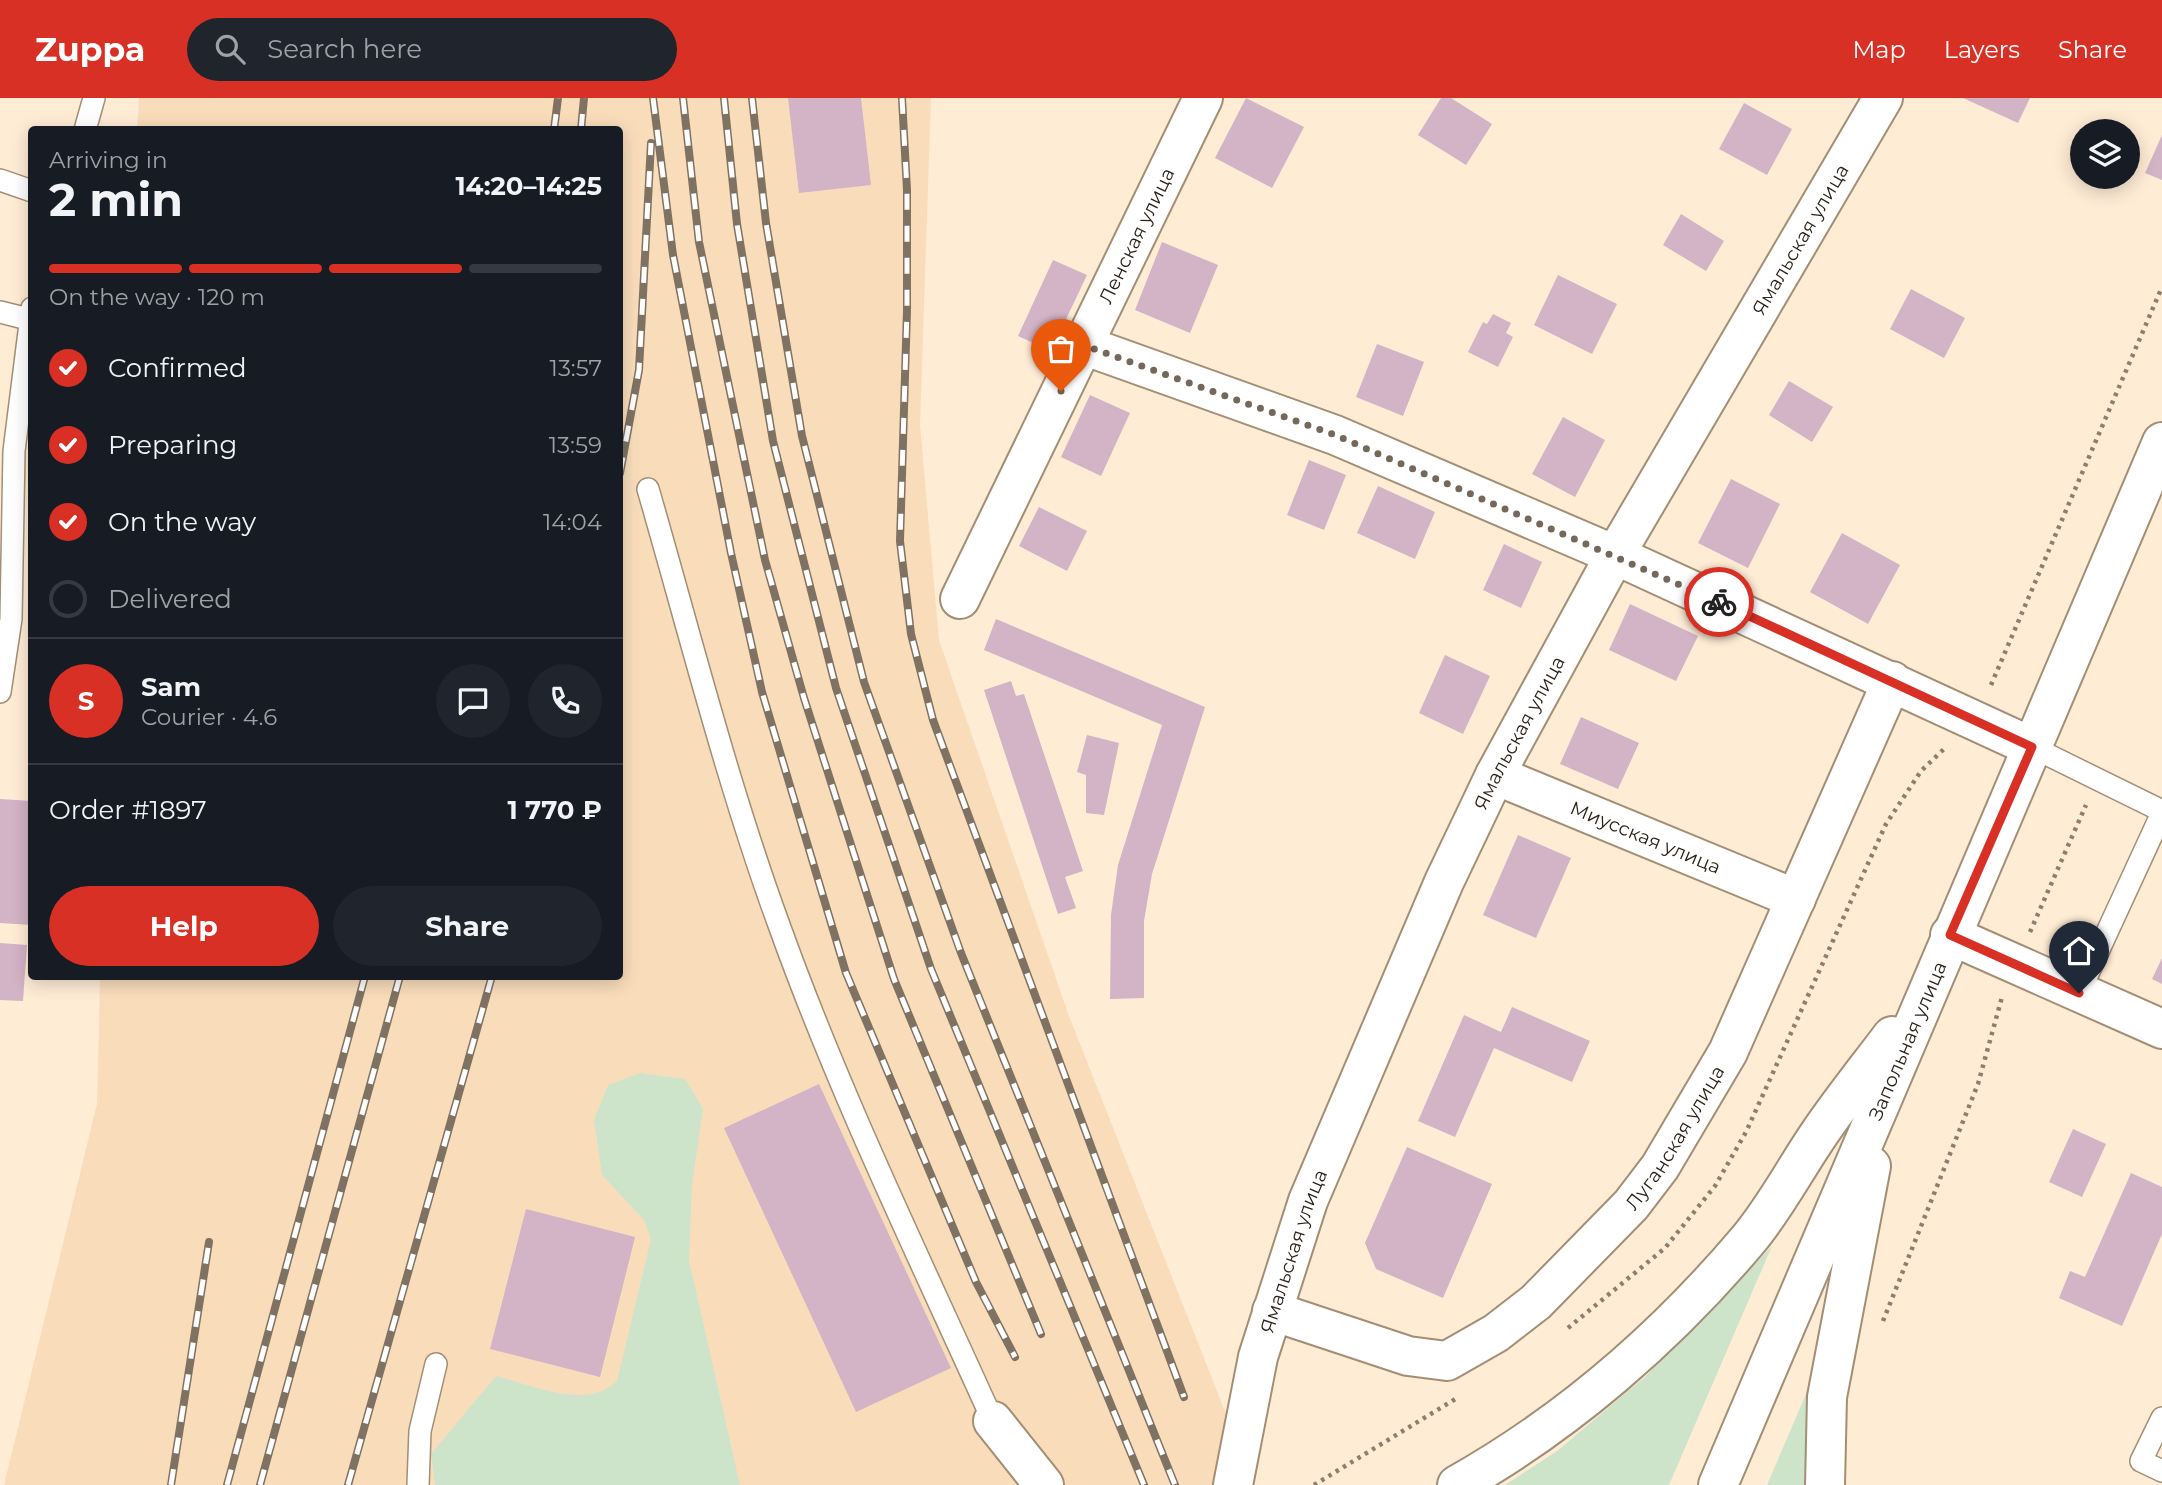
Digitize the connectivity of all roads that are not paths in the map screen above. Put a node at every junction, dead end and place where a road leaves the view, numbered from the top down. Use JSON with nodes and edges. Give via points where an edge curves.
{"nodes":[{"id":1,"x":94,"y":98,"type":"edge"},
{"id":2,"x":1203,"y":98,"type":"edge"},
{"id":3,"x":1883,"y":98,"type":"edge"},
{"id":4,"x":86,"y":126,"type":"edge"},
{"id":5,"x":0,"y":180,"type":"edge"},
{"id":6,"x":28,"y":190,"type":"edge"},
{"id":7,"x":0,"y":312,"type":"edge"},
{"id":8,"x":28,"y":314,"type":"edge"},
{"id":9,"x":28,"y":331,"type":"edge"},
{"id":10,"x":1083,"y":345,"type":"junction"},
{"id":11,"x":2162,"y":442,"type":"edge"},
{"id":12,"x":648,"y":489,"type":"dead end"},
{"id":13,"x":1615,"y":555,"type":"junction"},
{"id":14,"x":960,"y":598,"type":"dead end"},
{"id":15,"x":1892,"y":681,"type":"junction"},
{"id":16,"x":0,"y":692,"type":"edge"},
{"id":17,"x":2032,"y":747,"type":"junction"},
{"id":18,"x":1495,"y":775,"type":"junction"},
{"id":19,"x":2162,"y":812,"type":"edge"},
{"id":20,"x":1796,"y":899,"type":"junction"},
{"id":21,"x":1950,"y":935,"type":"junction"},
{"id":22,"x":1927,"y":989,"type":"junction"},
{"id":23,"x":2079,"y":993,"type":"junction"},
{"id":24,"x":2162,"y":1029,"type":"edge"},
{"id":25,"x":1887,"y":1084,"type":"junction"},
{"id":26,"x":1272,"y":1311,"type":"junction"},
{"id":27,"x":436,"y":1364,"type":"dead end"},
{"id":28,"x":2162,"y":1418,"type":"edge"},
{"id":29,"x":993,"y":1421,"type":"joint"},
{"id":30,"x":2162,"y":1471,"type":"edge"},
{"id":31,"x":418,"y":1485,"type":"edge"},
{"id":32,"x":1044,"y":1485,"type":"edge"},
{"id":33,"x":1233,"y":1485,"type":"edge"},
{"id":34,"x":1457,"y":1485,"type":"edge"},
{"id":35,"x":1718,"y":1485,"type":"edge"},
{"id":36,"x":1825,"y":1485,"type":"edge"}],
"edges":[{"from":1,"to":4,"type":"lane"},
{"from":2,"to":10,"type":"street","name":"Ленская улица"},
{"from":3,"to":13,"type":"street","name":"Ямальская улица"},
{"from":5,"to":6,"type":"lane"},
{"from":7,"to":8,"type":"lane"},
{"from":9,"to":16,"type":"lane","via":[[14,451],[11,618]]},
{"from":10,"to":13,"type":"street","via":[[1335,435]]},
{"from":10,"to":14,"type":"street","name":"Ленская улица"},
{"from":11,"to":17,"type":"street","name":"Запольная улица"},
{"from":12,"to":29,"type":"lane","via":[[778,924],[834,1069]]},
{"from":13,"to":15,"type":"street"},
{"from":13,"to":18,"type":"street","name":"Ямальская улица"},
{"from":15,"to":17,"type":"street"},
{"from":15,"to":20,"type":"street","name":"Луганская улица"},
{"from":17,"to":19,"type":"lane"},
{"from":17,"to":21,"type":"street","name":"Запольная улица"},
{"from":18,"to":20,"type":"street","name":"Миусская улица"},
{"from":18,"to":26,"type":"street","name":"Ямальская улица","via":[[1444,882],[1308,1201]]},
{"from":19,"to":23,"type":"lane"},
{"from":20,"to":26,"type":"street","name":"Луганская улица","via":[[1728,1052],[1660,1167],[1622,1215],[1536,1302],[1496,1334],[1447,1361],[1434,1362]]},
{"from":21,"to":22,"type":"street","name":"Запольная улица"},
{"from":21,"to":23,"type":"street"},
{"from":22,"to":25,"type":"street","name":"Запольная улица"},
{"from":22,"to":34,"type":"street","via":[[1820,1133],[1750,1238],[1713,1280],[1568,1413]]},
{"from":23,"to":24,"type":"street"},
{"from":25,"to":35,"type":"street","name":"Запольная улица"},
{"from":25,"to":36,"type":"street","via":[[1829,1383]]},
{"from":26,"to":33,"type":"street","name":"Ямальская улица","via":[[1246,1409]]},
{"from":27,"to":31,"type":"lane","via":[[419,1431]]},
{"from":28,"to":30,"type":"lane","via":[[2141,1461]]},
{"from":29,"to":32,"type":"street"}]}
